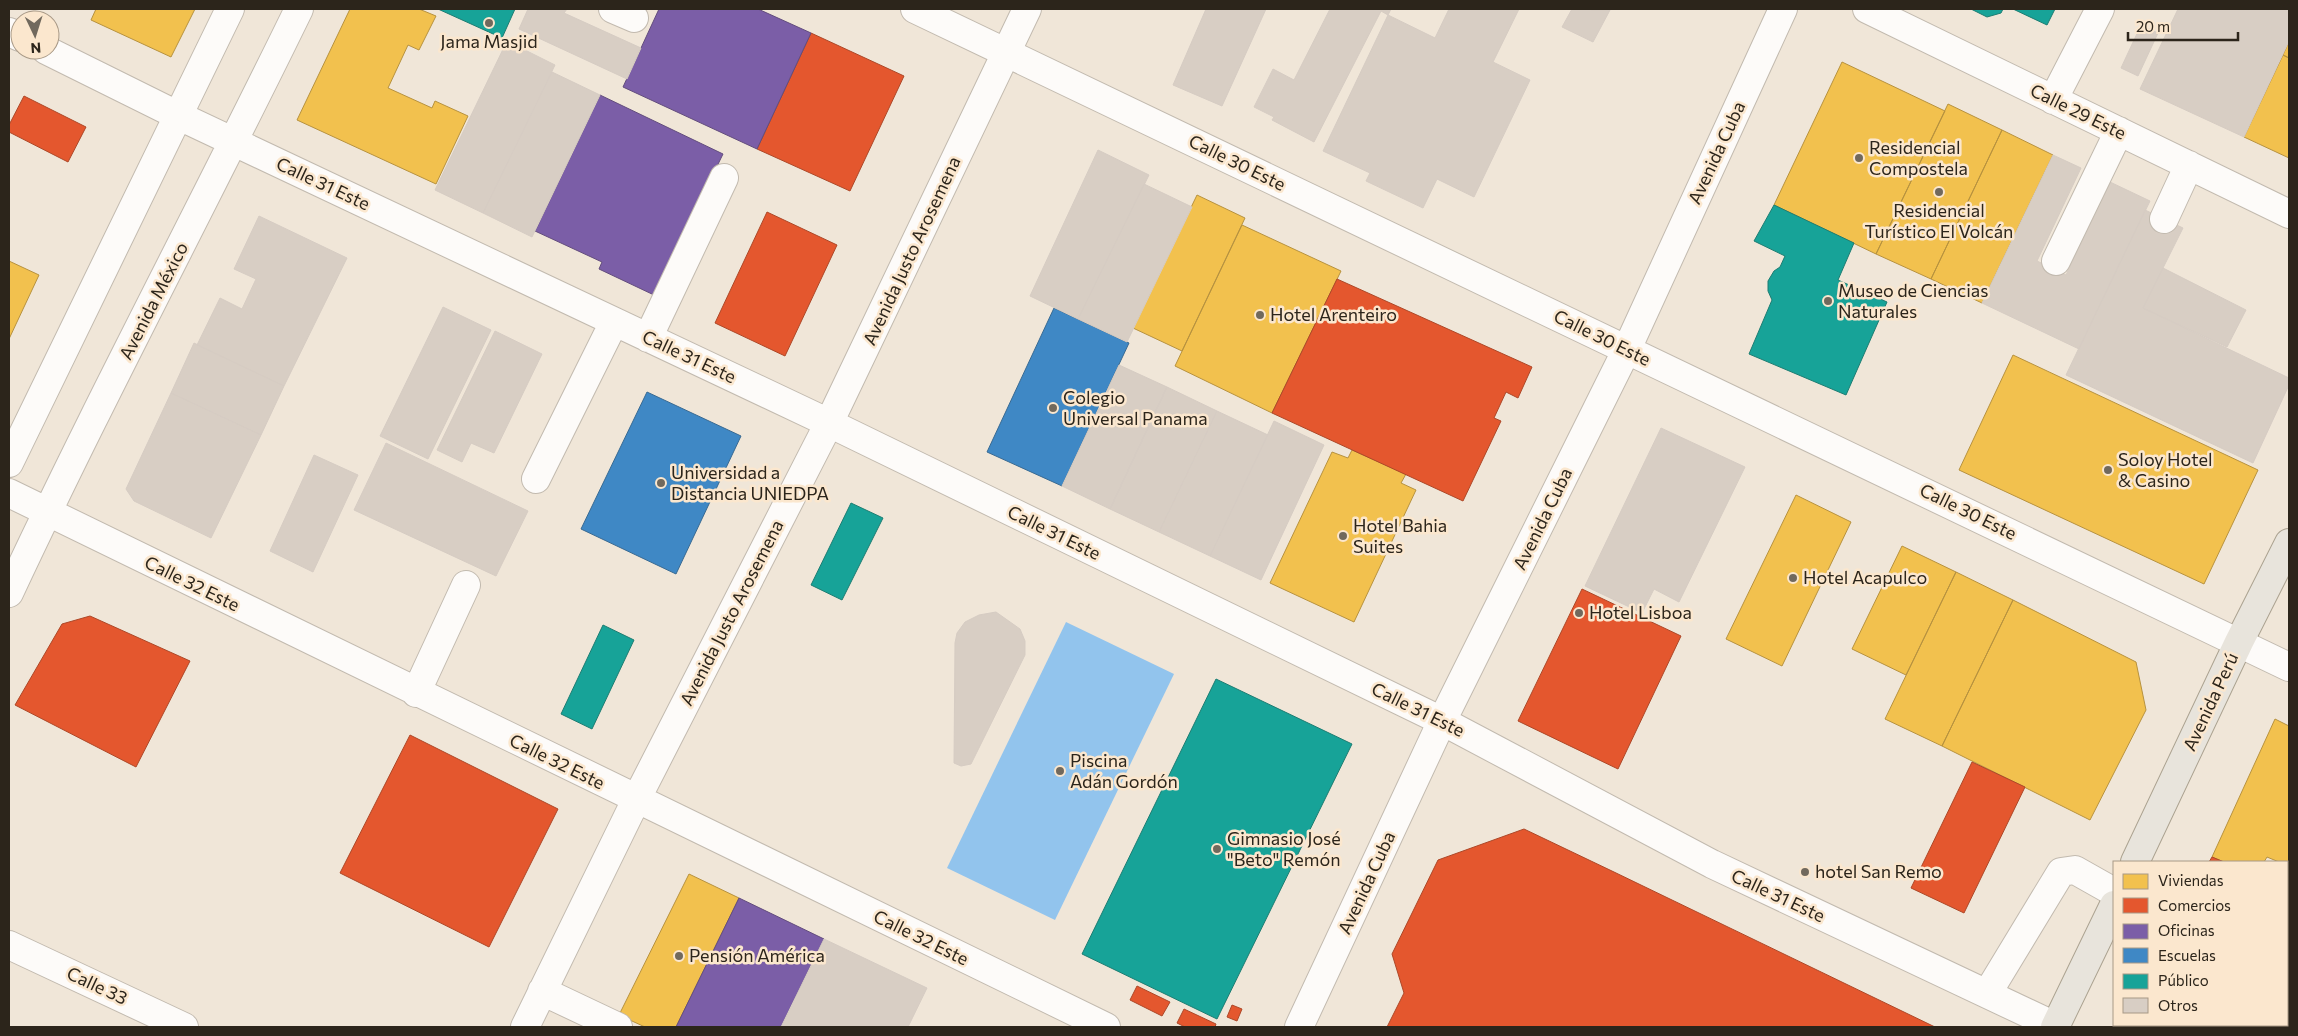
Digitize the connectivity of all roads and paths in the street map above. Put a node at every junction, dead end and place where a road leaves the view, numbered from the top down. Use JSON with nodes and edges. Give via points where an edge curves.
{"nodes":[{"id":1,"x":230,"y":9,"type":"edge"},
{"id":2,"x":299,"y":9,"type":"edge"},
{"id":3,"x":915,"y":9,"type":"edge"},
{"id":4,"x":1026,"y":9,"type":"edge"},
{"id":5,"x":1783,"y":9,"type":"edge"},
{"id":6,"x":1866,"y":9,"type":"edge"},
{"id":7,"x":2100,"y":9,"type":"edge"},
{"id":8,"x":1006,"y":52,"type":"junction"},
{"id":9,"x":60,"y":57,"type":"edge"},
{"id":10,"x":2053,"y":100,"type":"junction"},
{"id":11,"x":177,"y":115,"type":"junction"},
{"id":12,"x":2119,"y":131,"type":"junction"},
{"id":13,"x":235,"y":142,"type":"junction"},
{"id":14,"x":2190,"y":165,"type":"junction"},
{"id":15,"x":724,"y":178,"type":"dead end"},
{"id":16,"x":2289,"y":214,"type":"edge"},
{"id":17,"x":2164,"y":219,"type":"dead end"},
{"id":18,"x":2056,"y":261,"type":"dead end"},
{"id":19,"x":614,"y":322,"type":"junction"},
{"id":20,"x":648,"y":338,"type":"junction"},
{"id":21,"x":1627,"y":349,"type":"junction"},
{"id":22,"x":829,"y":423,"type":"junction"},
{"id":23,"x":9,"y":463,"type":"edge"},
{"id":24,"x":536,"y":479,"type":"dead end"},
{"id":25,"x":9,"y":493,"type":"edge"},
{"id":26,"x":46,"y":513,"type":"junction"},
{"id":27,"x":2289,"y":543,"type":"edge"},
{"id":28,"x":466,"y":585,"type":"dead end"},
{"id":29,"x":9,"y":592,"type":"edge"},
{"id":30,"x":2239,"y":642,"type":"junction"},
{"id":31,"x":2289,"y":667,"type":"edge"},
{"id":32,"x":416,"y":693,"type":"junction"},
{"id":33,"x":1442,"y":721,"type":"junction"},
{"id":34,"x":636,"y":800,"type":"junction"},
{"id":35,"x":2135,"y":861,"type":"edge"},
{"id":36,"x":2113,"y":891,"type":"edge"},
{"id":37,"x":2113,"y":907,"type":"edge"},
{"id":38,"x":9,"y":945,"type":"edge"},
{"id":39,"x":542,"y":991,"type":"junction"},
{"id":40,"x":1987,"y":994,"type":"junction"},
{"id":41,"x":184,"y":1027,"type":"edge"},
{"id":42,"x":525,"y":1027,"type":"edge"},
{"id":43,"x":618,"y":1027,"type":"edge"},
{"id":44,"x":1106,"y":1027,"type":"edge"},
{"id":45,"x":1299,"y":1027,"type":"edge"},
{"id":46,"x":2056,"y":1027,"type":"edge"}],
"edges":[{"from":1,"to":11,"type":"street"},
{"from":2,"to":13,"type":"street","name":"Avenida México"},
{"from":3,"to":8,"type":"street","name":"Calle 30 Este"},
{"from":4,"to":8,"type":"street","name":"Avenida Justo Arosemena"},
{"from":5,"to":21,"type":"street","name":"Avenida Cuba"},
{"from":6,"to":10,"type":"street","name":"Calle 29 Este"},
{"from":7,"to":10,"type":"street"},
{"from":8,"to":21,"type":"street","name":"Calle 30 Este"},
{"from":8,"to":22,"type":"street","name":"Avenida Justo Arosemena"},
{"from":9,"to":11,"type":"street","name":"Calle 31 Este"},
{"from":10,"to":12,"type":"street","name":"Calle 29 Este"},
{"from":11,"to":13,"type":"street","name":"Calle 31 Este"},
{"from":11,"to":23,"type":"street"},
{"from":12,"to":14,"type":"street","name":"Calle 29 Este"},
{"from":12,"to":18,"type":"street"},
{"from":13,"to":19,"type":"street","name":"Calle 31 Este"},
{"from":13,"to":26,"type":"street","name":"Avenida México"},
{"from":14,"to":16,"type":"street","name":"Calle 29 Este"},
{"from":14,"to":17,"type":"street"},
{"from":15,"to":20,"type":"street"},
{"from":19,"to":20,"type":"street","name":"Calle 31 Este"},
{"from":19,"to":24,"type":"street"},
{"from":20,"to":22,"type":"street","name":"Calle 31 Este"},
{"from":21,"to":30,"type":"street","name":"Calle 30 Este"},
{"from":21,"to":33,"type":"street","name":"Avenida Cuba"},
{"from":22,"to":33,"type":"street","name":"Calle 31 Este"},
{"from":22,"to":34,"type":"street","name":"Avenida Justo Arosemena"},
{"from":25,"to":26,"type":"street","name":"Calle 32 Este"},
{"from":26,"to":29,"type":"street","name":"Avenida México"},
{"from":26,"to":32,"type":"street","name":"Calle 32 Este"},
{"from":27,"to":30,"type":"main road","name":"Avenida Perú"},
{"from":28,"to":32,"type":"street"},
{"from":30,"to":31,"type":"street","name":"Calle 30 Este"},
{"from":30,"to":35,"type":"main road","name":"Avenida Perú"},
{"from":32,"to":34,"type":"street","name":"Calle 32 Este"},
{"from":33,"to":40,"type":"street","name":"Calle 31 Este","via":[[1712,864]]},
{"from":33,"to":45,"type":"street","name":"Avenida Cuba"},
{"from":34,"to":39,"type":"street","name":"Avenida Justo Arosemena"},
{"from":34,"to":44,"type":"street","name":"Calle 32 Este"},
{"from":36,"to":40,"type":"street","via":[[2075,870],[2061,872]]},
{"from":37,"to":46,"type":"main road"},
{"from":38,"to":41,"type":"street","name":"Calle 33"},
{"from":39,"to":42,"type":"street","name":"Avenida Justo Arosemena"},
{"from":39,"to":43,"type":"street"},
{"from":40,"to":46,"type":"street","name":"Calle 31 Este"}]}
